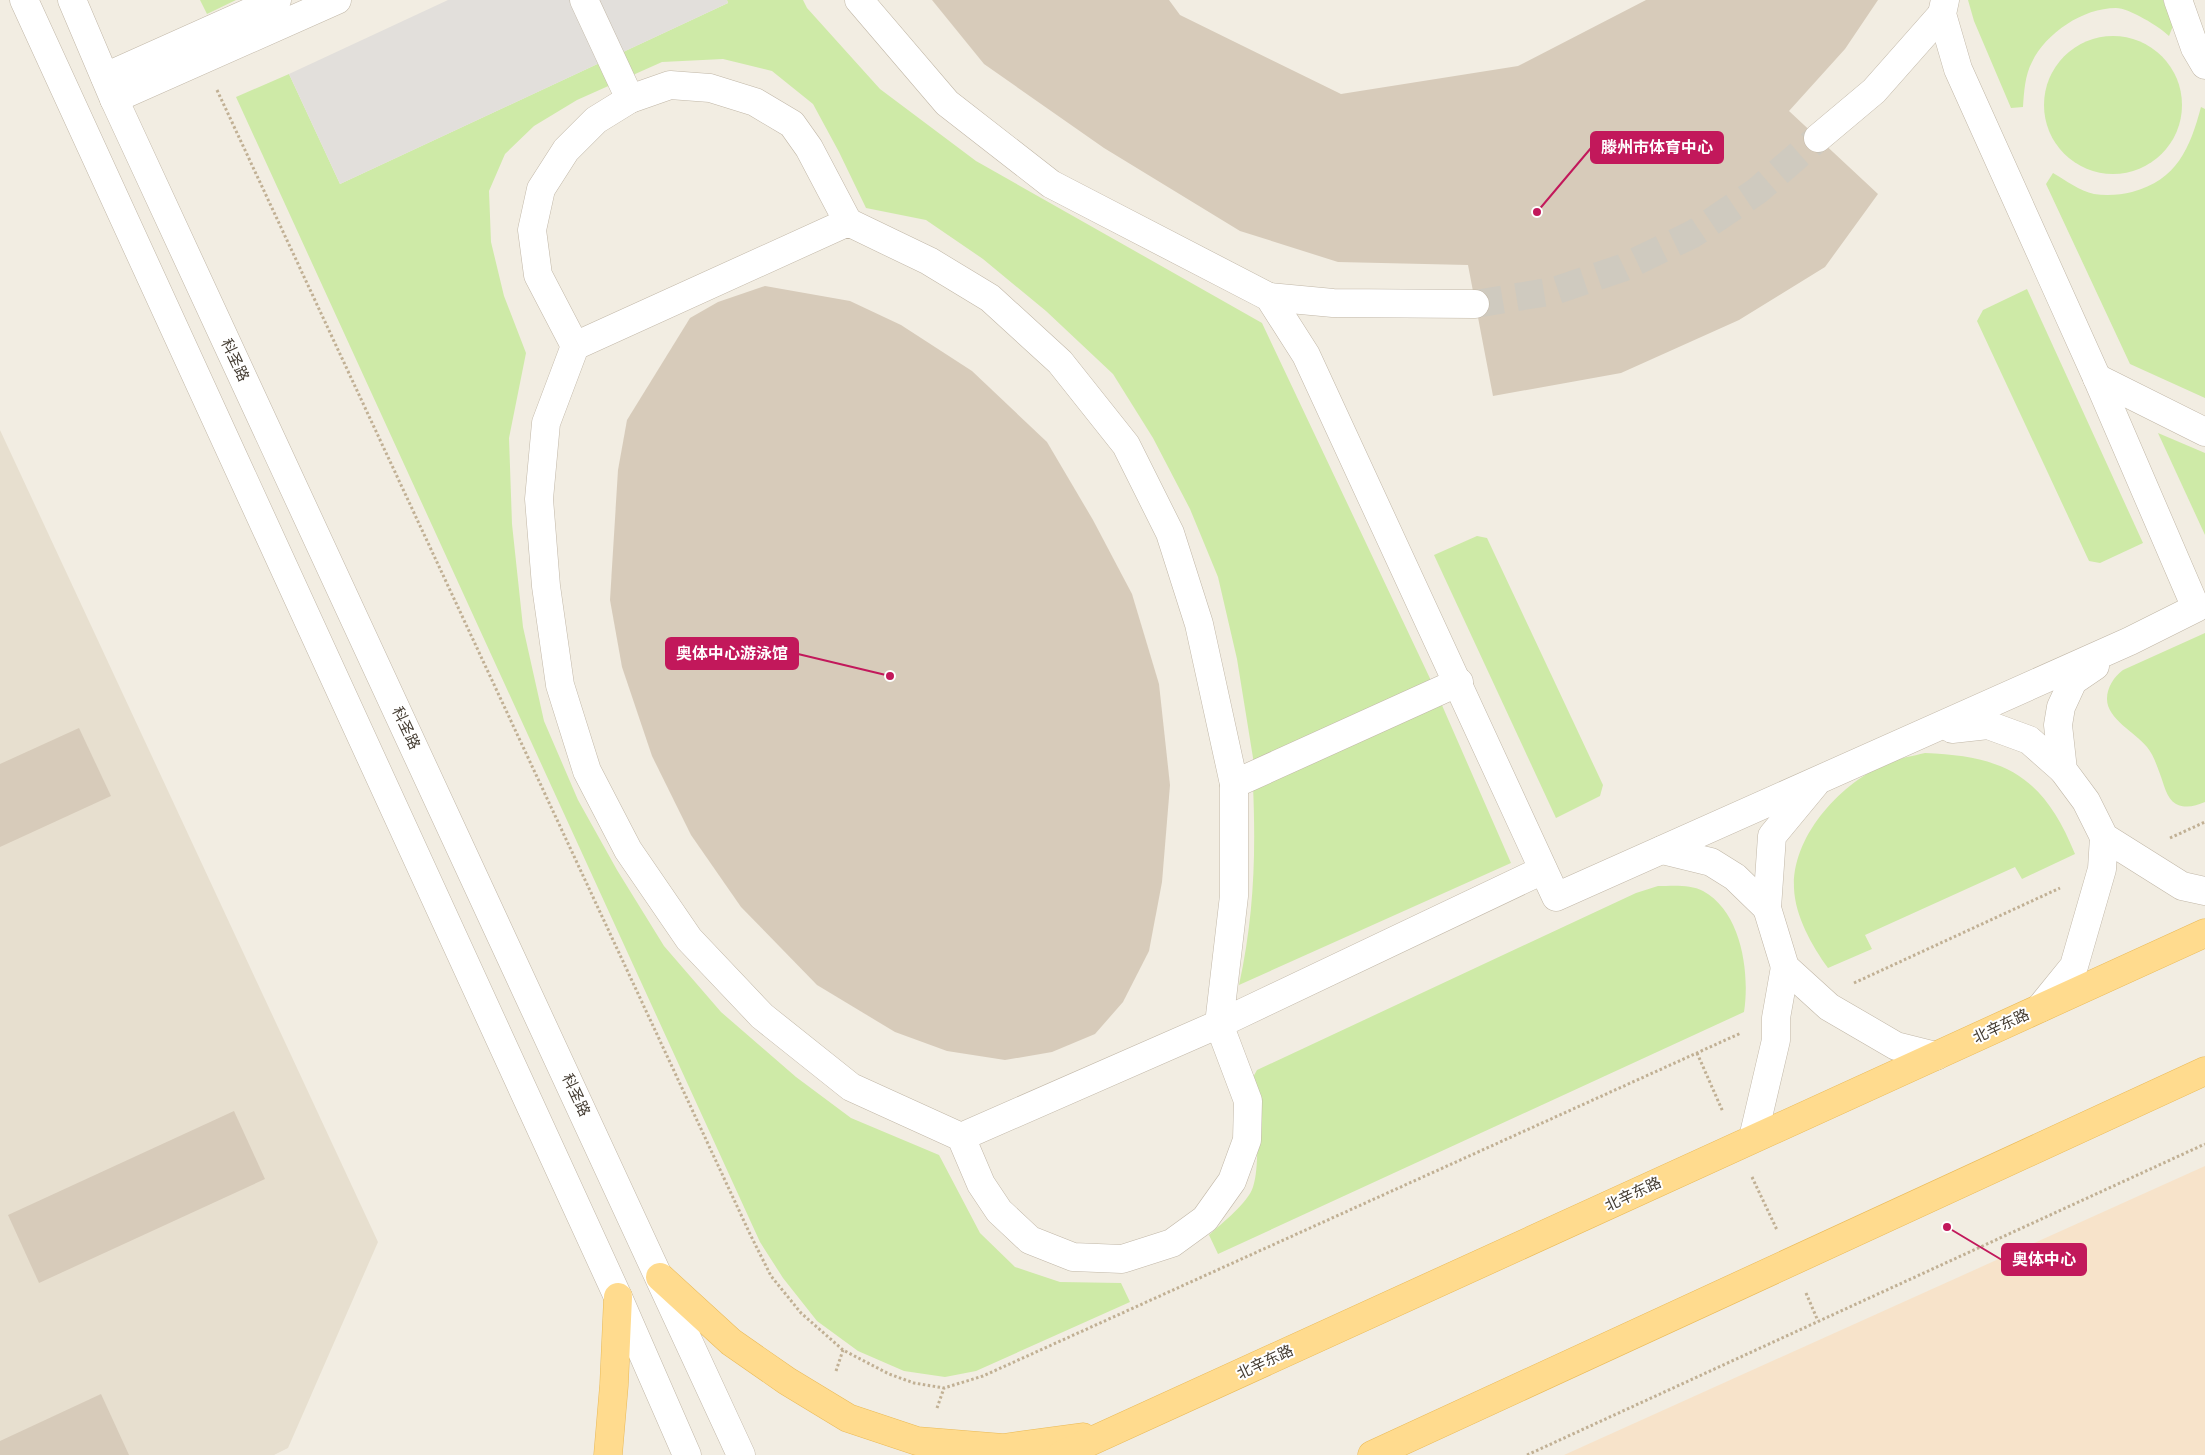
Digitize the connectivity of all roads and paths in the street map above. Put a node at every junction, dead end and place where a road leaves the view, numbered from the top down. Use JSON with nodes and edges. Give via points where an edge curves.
{"nodes":[{"id":1,"x":24,"y":0,"type":"edge"},
{"id":2,"x":72,"y":0,"type":"edge"},
{"id":3,"x":276,"y":0,"type":"edge"},
{"id":4,"x":336,"y":0,"type":"edge"},
{"id":5,"x":584,"y":0,"type":"edge"},
{"id":6,"x":859,"y":0,"type":"edge"},
{"id":7,"x":2178,"y":0,"type":"edge"},
{"id":8,"x":1943,"y":7,"type":"edge"},
{"id":9,"x":203,"y":60,"type":"junction"},
{"id":10,"x":2205,"y":65,"type":"edge"},
{"id":11,"x":110,"y":88,"type":"junction"},
{"id":12,"x":630,"y":98,"type":"junction"},
{"id":13,"x":1818,"y":138,"type":"tunnel mouth"},
{"id":14,"x":848,"y":222,"type":"junction"},
{"id":15,"x":1268,"y":297,"type":"junction"},
{"id":16,"x":1475,"y":304,"type":"tunnel mouth"},
{"id":17,"x":574,"y":346,"type":"junction"},
{"id":18,"x":2097,"y":378,"type":"junction"},
{"id":19,"x":2205,"y":432,"type":"edge"},
{"id":20,"x":2201,"y":606,"type":"edge"},
{"id":21,"x":2130,"y":642,"type":"junction"},
{"id":22,"x":1459,"y":682,"type":"junction"},
{"id":23,"x":1910,"y":740,"type":"junction"},
{"id":24,"x":2064,"y":770,"type":"junction"},
{"id":25,"x":1817,"y":780,"type":"junction"},
{"id":26,"x":1234,"y":784,"type":"junction"},
{"id":27,"x":2205,"y":822,"type":"edge"},
{"id":28,"x":2104,"y":837,"type":"junction"},
{"id":29,"x":1662,"y":850,"type":"junction"},
{"id":30,"x":2132,"y":856,"type":"junction"},
{"id":31,"x":2102,"y":869,"type":"junction"},
{"id":32,"x":1543,"y":870,"type":"junction"},
{"id":33,"x":2205,"y":891,"type":"edge"},
{"id":34,"x":1767,"y":908,"type":"junction"},
{"id":35,"x":2205,"y":933,"type":"edge"},
{"id":36,"x":1785,"y":967,"type":"junction"},
{"id":37,"x":1820,"y":998,"type":"junction"},
{"id":38,"x":2040,"y":1008,"type":"junction"},
{"id":39,"x":1776,"y":1018,"type":"junction"},
{"id":40,"x":1219,"y":1024,"type":"junction"},
{"id":41,"x":1696,"y":1053,"type":"junction"},
{"id":42,"x":1936,"y":1056,"type":"junction"},
{"id":43,"x":2205,"y":1071,"type":"edge"},
{"id":44,"x":961,"y":1137,"type":"junction"},
{"id":45,"x":1745,"y":1142,"type":"junction"},
{"id":46,"x":2205,"y":1144,"type":"edge"},
{"id":47,"x":1792,"y":1262,"type":"junction"},
{"id":48,"x":660,"y":1277,"type":"junction"},
{"id":49,"x":618,"y":1297,"type":"junction"},
{"id":50,"x":1818,"y":1321,"type":"junction"},
{"id":51,"x":1107,"y":1434,"type":"junction"},
{"id":52,"x":608,"y":1455,"type":"edge"},
{"id":53,"x":687,"y":1455,"type":"edge"},
{"id":54,"x":741,"y":1455,"type":"edge"},
{"id":55,"x":1061,"y":1455,"type":"edge"},
{"id":56,"x":1372,"y":1455,"type":"edge"},
{"id":57,"x":1527,"y":1455,"type":"edge"}],
"edges":[{"from":1,"to":49,"type":"street"},
{"from":2,"to":11,"type":"street","name":"科圣路"},
{"from":3,"to":11,"type":"street"},
{"from":4,"to":9,"type":"street"},
{"from":5,"to":12,"type":"street"},
{"from":6,"to":15,"type":"street","via":[[947,103],[1051,184]]},
{"from":7,"to":10,"type":"street","via":[[2195,48]]},
{"from":8,"to":13,"type":"street","via":[[1874,91]]},
{"from":8,"to":18,"type":"street","via":[[1958,69]]},
{"from":9,"to":11,"type":"street"},
{"from":9,"to":41,"type":"path","via":[[750,1234],[771,1276],[801,1313],[843,1350],[889,1374],[944,1388],[983,1376]]},
{"from":11,"to":48,"type":"street","name":"科圣路"},
{"from":12,"to":14,"type":"street","via":[[670,85],[710,88],[755,102],[792,124],[809,148]]},
{"from":12,"to":17,"type":"street","via":[[596,120],[572,144],[541,189],[532,230],[538,275]]},
{"from":14,"to":17,"type":"street"},
{"from":14,"to":26,"type":"street","via":[[929,260],[990,298],[1060,362],[1126,445],[1170,533],[1200,624]]},
{"from":15,"to":16,"type":"street","via":[[1333,302]]},
{"from":15,"to":22,"type":"street","via":[[1306,355]]},
{"from":17,"to":44,"type":"street","via":[[546,422],[539,498],[546,586],[560,685],[587,771],[628,850],[689,938],[762,1016],[851,1087]]},
{"from":18,"to":19,"type":"street"},
{"from":18,"to":20,"type":"street"},
{"from":20,"to":21,"type":"street"},
{"from":21,"to":23,"type":"street"},
{"from":21,"to":24,"type":"street","via":[[2072,681],[2061,707],[2058,725]]},
{"from":22,"to":26,"type":"street"},
{"from":22,"to":32,"type":"street"},
{"from":23,"to":24,"type":"street","via":[[1962,727],[1988,725],[2029,740]]},
{"from":23,"to":25,"type":"street"},
{"from":24,"to":28,"type":"street","via":[[2086,801]]},
{"from":25,"to":29,"type":"street"},
{"from":25,"to":34,"type":"street","via":[[1772,836]]},
{"from":26,"to":40,"type":"street","via":[[1234,896]]},
{"from":27,"to":30,"type":"path"},
{"from":28,"to":30,"type":"street"},
{"from":28,"to":31,"type":"street"},
{"from":29,"to":32,"type":"street","via":[[1556,897]]},
{"from":29,"to":34,"type":"street","via":[[1711,862],[1735,877]]},
{"from":30,"to":33,"type":"street","via":[[2182,886]]},
{"from":31,"to":37,"type":"path"},
{"from":31,"to":38,"type":"street","via":[[2074,966]]},
{"from":32,"to":40,"type":"street"},
{"from":34,"to":36,"type":"street"},
{"from":35,"to":38,"type":"main road","name":"北辛东路"},
{"from":36,"to":37,"type":"street"},
{"from":36,"to":39,"type":"street"},
{"from":37,"to":42,"type":"street","via":[[1829,1007],[1896,1046]]},
{"from":38,"to":42,"type":"main road","name":"北辛东路"},
{"from":39,"to":41,"type":"path"},
{"from":39,"to":45,"type":"street","via":[[1776,1040]]},
{"from":40,"to":44,"type":"street"},
{"from":40,"to":44,"type":"street","via":[[1248,1101],[1247,1140],[1232,1181],[1205,1219],[1172,1242],[1122,1259],[1073,1257],[1030,1240],[999,1211],[980,1184]]},
{"from":41,"to":45,"type":"path"},
{"from":42,"to":45,"type":"main road","name":"北辛东路"},
{"from":43,"to":47,"type":"main road"},
{"from":45,"to":47,"type":"path"},
{"from":45,"to":51,"type":"main road","name":"北辛东路"},
{"from":46,"to":50,"type":"path"},
{"from":47,"to":50,"type":"path"},
{"from":47,"to":56,"type":"main road"},
{"from":48,"to":51,"type":"main road","via":[[731,1342],[848,1418],[917,1441],[1003,1448]]},
{"from":48,"to":54,"type":"street","name":"科圣路"},
{"from":49,"to":52,"type":"main road"},
{"from":49,"to":53,"type":"street"},
{"from":50,"to":57,"type":"path"},
{"from":51,"to":55,"type":"main road","name":"北辛东路"}]}
